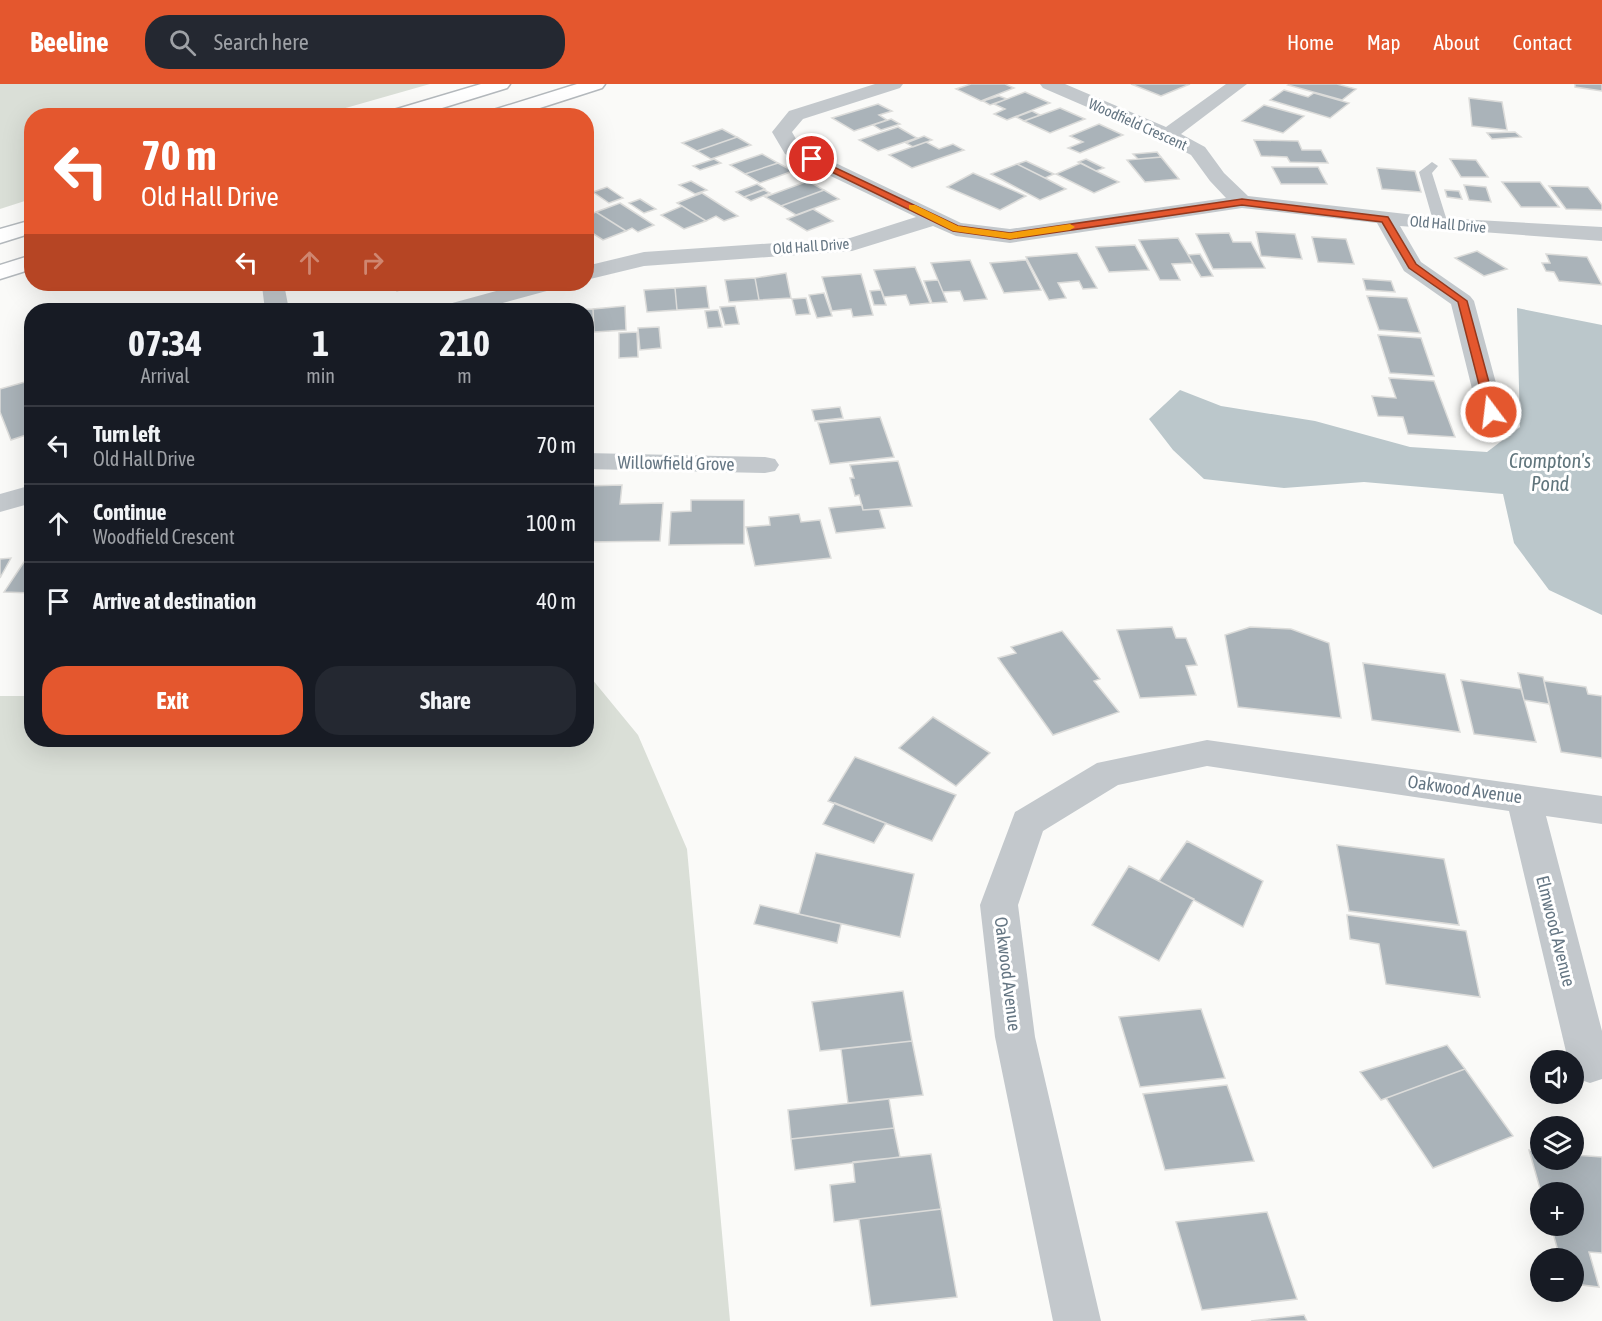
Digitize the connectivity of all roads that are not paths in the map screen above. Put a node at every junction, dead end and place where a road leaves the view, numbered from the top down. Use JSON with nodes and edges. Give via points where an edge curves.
{"nodes":[{"id":1,"x":501,"y":84,"type":"edge"},
{"id":2,"x":597,"y":84,"type":"edge"},
{"id":3,"x":894,"y":84,"type":"edge"},
{"id":4,"x":1049,"y":84,"type":"edge"},
{"id":5,"x":1238,"y":84,"type":"edge"},
{"id":6,"x":421,"y":108,"type":"edge"},
{"id":7,"x":520,"y":108,"type":"edge"},
{"id":8,"x":1168,"y":135,"type":"junction"},
{"id":9,"x":1432,"y":166,"type":"dead end"},
{"id":10,"x":1242,"y":202,"type":"junction"},
{"id":11,"x":935,"y":218,"type":"junction"},
{"id":12,"x":1385,"y":219,"type":"junction"},
{"id":13,"x":1441,"y":224,"type":"junction"},
{"id":14,"x":24,"y":228,"type":"edge"},
{"id":15,"x":1602,"y":234,"type":"edge"},
{"id":16,"x":0,"y":236,"type":"edge"},
{"id":17,"x":24,"y":264,"type":"edge"},
{"id":18,"x":594,"y":271,"type":"edge"},
{"id":19,"x":0,"y":272,"type":"edge"},
{"id":20,"x":521,"y":291,"type":"edge"},
{"id":21,"x":478,"y":303,"type":"edge"},
{"id":22,"x":1491,"y":412,"type":"dead end"},
{"id":23,"x":594,"y":461,"type":"edge"},
{"id":24,"x":765,"y":465,"type":"dead end"},
{"id":25,"x":24,"y":496,"type":"edge"},
{"id":26,"x":0,"y":503,"type":"edge"},
{"id":27,"x":1523,"y":797,"type":"junction"},
{"id":28,"x":1602,"y":810,"type":"edge"},
{"id":29,"x":1590,"y":1064,"type":"dead end"},
{"id":30,"x":1077,"y":1321,"type":"edge"}],
"edges":[{"from":1,"to":6,"type":"highway"},
{"from":2,"to":7,"type":"highway"},
{"from":3,"to":11,"type":"street","via":[[796,115],[782,132],[792,150]]},
{"from":4,"to":8,"type":"street","name":"Woodfield Crescent"},
{"from":5,"to":8,"type":"street"},
{"from":8,"to":10,"type":"street","name":"Woodfield Crescent","via":[[1198,151]]},
{"from":9,"to":13,"type":"lane","via":[[1425,172]]},
{"from":10,"to":11,"type":"street","name":"Old Hall Drive","via":[[1010,236],[956,229]]},
{"from":10,"to":12,"type":"street","name":"Old Hall Drive"},
{"from":11,"to":18,"type":"street","name":"Old Hall Drive","via":[[852,244],[644,260]]},
{"from":12,"to":13,"type":"street","name":"Old Hall Drive"},
{"from":12,"to":22,"type":"street","via":[[1412,266],[1462,301]]},
{"from":13,"to":15,"type":"street","name":"Old Hall Drive"},
{"from":14,"to":16,"type":"highway"},
{"from":17,"to":19,"type":"highway"},
{"from":20,"to":21,"type":"street"},
{"from":23,"to":24,"type":"street","name":"Willowfield Grove"},
{"from":25,"to":26,"type":"street"},
{"from":27,"to":28,"type":"street","name":"Oakwood Avenue"},
{"from":27,"to":29,"type":"street","name":"Elmwood Avenue"},
{"from":27,"to":30,"type":"street","name":"Oakwood Avenue","via":[[1207,753],[1109,773],[1028,822],[999,905],[1015,1037]]}]}
